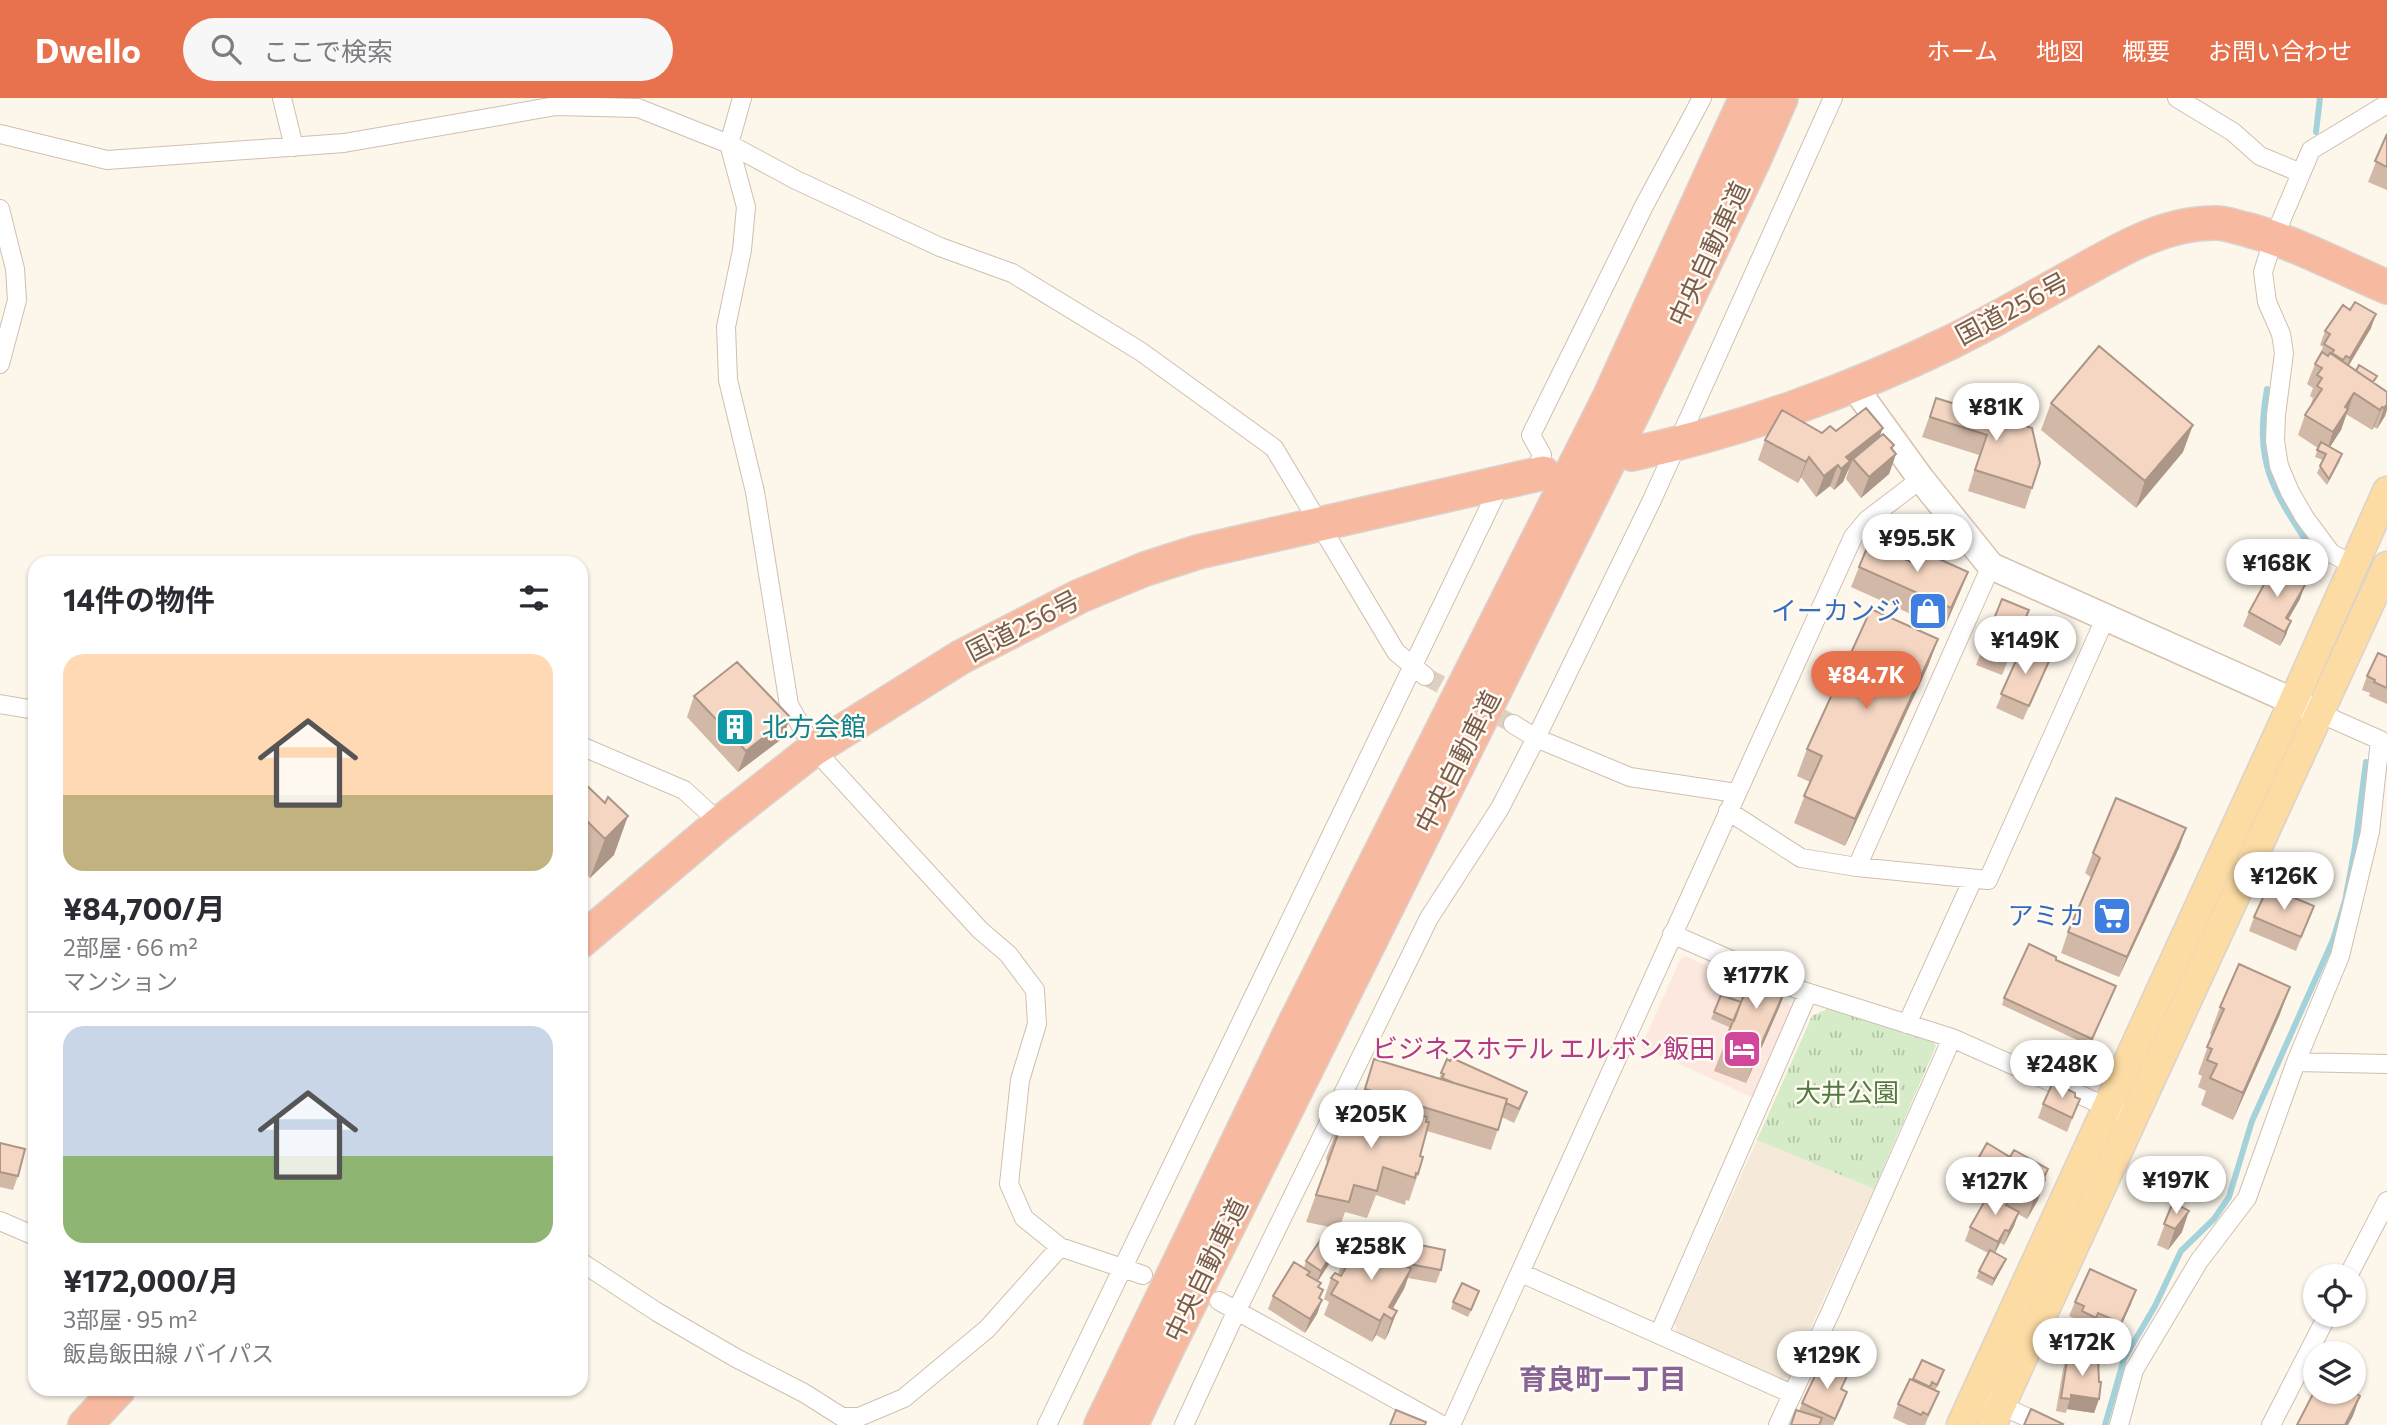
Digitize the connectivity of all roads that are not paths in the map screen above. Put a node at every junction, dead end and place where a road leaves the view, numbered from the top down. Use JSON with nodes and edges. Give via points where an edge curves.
{"nodes":[{"id":1,"x":282,"y":98,"type":"edge"},
{"id":2,"x":741,"y":98,"type":"edge"},
{"id":3,"x":1702,"y":98,"type":"edge"},
{"id":4,"x":1746,"y":98,"type":"edge"},
{"id":5,"x":1781,"y":98,"type":"edge"},
{"id":6,"x":1833,"y":98,"type":"edge"},
{"id":7,"x":2177,"y":98,"type":"edge"},
{"id":8,"x":2387,"y":104,"type":"edge"},
{"id":9,"x":0,"y":134,"type":"edge"},
{"id":10,"x":729,"y":144,"type":"junction"},
{"id":11,"x":294,"y":147,"type":"junction"},
{"id":12,"x":2301,"y":173,"type":"junction"},
{"id":13,"x":0,"y":209,"type":"edge"},
{"id":14,"x":2274,"y":237,"type":"junction"},
{"id":15,"x":2387,"y":287,"type":"edge"},
{"id":16,"x":0,"y":364,"type":"edge"},
{"id":17,"x":1853,"y":385,"type":"junction"},
{"id":18,"x":1677,"y":444,"type":"junction"},
{"id":19,"x":1632,"y":454,"type":"dead end"},
{"id":20,"x":1538,"y":475,"type":"joint"},
{"id":21,"x":1921,"y":479,"type":"junction"},
{"id":22,"x":1501,"y":483,"type":"junction"},
{"id":23,"x":2387,"y":491,"type":"edge"},
{"id":24,"x":1320,"y":523,"type":"junction"},
{"id":25,"x":2353,"y":565,"type":"junction"},
{"id":26,"x":1991,"y":566,"type":"junction"},
{"id":27,"x":2387,"y":566,"type":"edge"},
{"id":28,"x":2105,"y":619,"type":"junction"},
{"id":29,"x":1418,"y":670,"type":"junction"},
{"id":30,"x":2293,"y":702,"type":"junction"},
{"id":31,"x":0,"y":704,"type":"edge"},
{"id":32,"x":28,"y":709,"type":"edge"},
{"id":33,"x":2319,"y":713,"type":"junction"},
{"id":34,"x":1513,"y":724,"type":"tunnel mouth"},
{"id":35,"x":1536,"y":738,"type":"junction"},
{"id":36,"x":2384,"y":742,"type":"edge"},
{"id":37,"x":588,"y":749,"type":"edge"},
{"id":38,"x":814,"y":749,"type":"junction"},
{"id":39,"x":1736,"y":793,"type":"junction"},
{"id":40,"x":1728,"y":811,"type":"junction"},
{"id":41,"x":720,"y":823,"type":"junction"},
{"id":42,"x":1857,"y":867,"type":"junction"},
{"id":43,"x":1973,"y":878,"type":"junction"},
{"id":44,"x":1672,"y":934,"type":"junction"},
{"id":45,"x":588,"y":935,"type":"edge"},
{"id":46,"x":1808,"y":993,"type":"junction"},
{"id":47,"x":1907,"y":1024,"type":"junction"},
{"id":48,"x":1952,"y":1038,"type":"junction"},
{"id":49,"x":2296,"y":1062,"type":"junction"},
{"id":50,"x":2387,"y":1064,"type":"edge"},
{"id":51,"x":2105,"y":1107,"type":"junction"},
{"id":52,"x":2132,"y":1118,"type":"junction"},
{"id":53,"x":2387,"y":1200,"type":"edge"},
{"id":54,"x":0,"y":1221,"type":"edge"},
{"id":55,"x":28,"y":1233,"type":"edge"},
{"id":56,"x":1060,"y":1247,"type":"junction"},
{"id":57,"x":2354,"y":1264,"type":"edge"},
{"id":58,"x":1121,"y":1266,"type":"junction"},
{"id":59,"x":588,"y":1267,"type":"edge"},
{"id":60,"x":1521,"y":1273,"type":"junction"},
{"id":61,"x":1143,"y":1275,"type":"dead end"},
{"id":62,"x":1219,"y":1301,"type":"dead end"},
{"id":63,"x":1237,"y":1310,"type":"junction"},
{"id":64,"x":2321,"y":1327,"type":"edge"},
{"id":65,"x":1659,"y":1334,"type":"junction"},
{"id":66,"x":1975,"y":1393,"type":"junction"},
{"id":67,"x":1792,"y":1394,"type":"junction"},
{"id":68,"x":112,"y":1396,"type":"edge"},
{"id":69,"x":1997,"y":1415,"type":"edge"},
{"id":70,"x":85,"y":1425,"type":"edge"},
{"id":71,"x":1047,"y":1425,"type":"edge"},
{"id":72,"x":1101,"y":1425,"type":"edge"},
{"id":73,"x":1131,"y":1425,"type":"edge"},
{"id":74,"x":1185,"y":1425,"type":"edge"},
{"id":75,"x":1442,"y":1425,"type":"edge"},
{"id":76,"x":1451,"y":1425,"type":"edge"},
{"id":77,"x":1778,"y":1425,"type":"edge"},
{"id":78,"x":1961,"y":1425,"type":"edge"},
{"id":79,"x":2044,"y":1425,"type":"edge"},
{"id":80,"x":2119,"y":1425,"type":"edge"},
{"id":81,"x":2271,"y":1425,"type":"edge"}],
"edges":[{"from":1,"to":11,"type":"street"},
{"from":2,"to":10,"type":"street"},
{"from":3,"to":20,"type":"street","via":[[1531,435],[1542,455]]},
{"from":4,"to":72,"type":"highway","name":"中央自動車道","via":[[1609,398],[1294,1025]]},
{"from":5,"to":73,"type":"highway","name":"中央自動車道","via":[[1637,405]]},
{"from":6,"to":18,"type":"street"},
{"from":7,"to":12,"type":"street","via":[[2233,132],[2260,156]]},
{"from":8,"to":12,"type":"street","via":[[2311,150]]},
{"from":9,"to":11,"type":"street","via":[[107,160]]},
{"from":10,"to":11,"type":"street","via":[[638,108],[556,106],[344,143]]},
{"from":10,"to":24,"type":"street","via":[[940,247],[1012,273],[1140,351],[1274,448]]},
{"from":10,"to":38,"type":"street","via":[[746,207],[726,327],[728,380],[755,492],[789,705]]},
{"from":12,"to":14,"type":"street"},
{"from":13,"to":16,"type":"street","via":[[15,269],[17,300]]},
{"from":14,"to":15,"type":"highway","name":"国道256号"},
{"from":14,"to":17,"type":"highway","name":"国道256号","via":[[2218,222],[2160,232],[1951,342]]},
{"from":14,"to":25,"type":"street","via":[[2263,272],[2267,302],[2284,353],[2276,415],[2279,466],[2305,518],[2331,553]]},
{"from":17,"to":18,"type":"highway","name":"国道256号"},
{"from":17,"to":21,"type":"street"},
{"from":18,"to":19,"type":"highway","name":"国道256号"},
{"from":18,"to":35,"type":"street"},
{"from":20,"to":22,"type":"highway","name":"国道256号"},
{"from":21,"to":26,"type":"street"},
{"from":21,"to":39,"type":"street","via":[[1867,520],[1853,537]]},
{"from":22,"to":24,"type":"highway","name":"国道256号"},
{"from":22,"to":29,"type":"street"},
{"from":23,"to":25,"type":"main road"},
{"from":24,"to":29,"type":"street","via":[[1396,653]]},
{"from":24,"to":38,"type":"highway","name":"国道256号","via":[[1198,552],[1080,596],[961,657]]},
{"from":25,"to":30,"type":"main road"},
{"from":26,"to":28,"type":"street"},
{"from":26,"to":42,"type":"street"},
{"from":27,"to":33,"type":"main road"},
{"from":28,"to":30,"type":"street"},
{"from":28,"to":43,"type":"street","via":[[1988,880]]},
{"from":29,"to":58,"type":"street"},
{"from":30,"to":33,"type":"street"},
{"from":30,"to":51,"type":"main road"},
{"from":31,"to":32,"type":"street"},
{"from":33,"to":36,"type":"street"},
{"from":33,"to":52,"type":"main road"},
{"from":34,"to":35,"type":"street"},
{"from":35,"to":39,"type":"street","via":[[1630,777]]},
{"from":35,"to":63,"type":"street","via":[[1500,808],[1429,918]]},
{"from":36,"to":49,"type":"street","via":[[2370,832],[2340,956]]},
{"from":37,"to":41,"type":"street","via":[[684,790]]},
{"from":38,"to":41,"type":"highway","name":"国道256号"},
{"from":38,"to":56,"type":"street","via":[[980,930],[1008,954],[1035,990],[1037,1024],[1020,1080],[1009,1184],[1024,1219]]},
{"from":39,"to":40,"type":"street"},
{"from":40,"to":42,"type":"street","via":[[1801,858]]},
{"from":40,"to":44,"type":"street"},
{"from":41,"to":45,"type":"highway","name":"国道256号"},
{"from":42,"to":43,"type":"street"},
{"from":43,"to":47,"type":"street"},
{"from":44,"to":46,"type":"street"},
{"from":44,"to":60,"type":"street"},
{"from":46,"to":47,"type":"street"},
{"from":46,"to":65,"type":"street"},
{"from":47,"to":48,"type":"street"},
{"from":48,"to":51,"type":"street"},
{"from":48,"to":67,"type":"street"},
{"from":49,"to":50,"type":"street"},
{"from":49,"to":80,"type":"street","via":[[2247,1198],[2199,1261],[2134,1370]]},
{"from":51,"to":52,"type":"street"},
{"from":51,"to":66,"type":"main road"},
{"from":52,"to":69,"type":"main road"},
{"from":53,"to":57,"type":"street"},
{"from":54,"to":55,"type":"street"},
{"from":56,"to":58,"type":"street"},
{"from":56,"to":59,"type":"street","via":[[988,1329],[904,1398],[859,1417],[842,1417],[657,1312]]},
{"from":58,"to":61,"type":"street"},
{"from":58,"to":71,"type":"street"},
{"from":60,"to":65,"type":"street"},
{"from":60,"to":76,"type":"street"},
{"from":62,"to":63,"type":"street"},
{"from":63,"to":74,"type":"street"},
{"from":63,"to":75,"type":"street"},
{"from":64,"to":81,"type":"street"},
{"from":65,"to":67,"type":"street"},
{"from":66,"to":69,"type":"street"},
{"from":66,"to":78,"type":"main road"},
{"from":67,"to":77,"type":"street"},
{"from":68,"to":70,"type":"highway"},
{"from":69,"to":79,"type":"street"}]}
